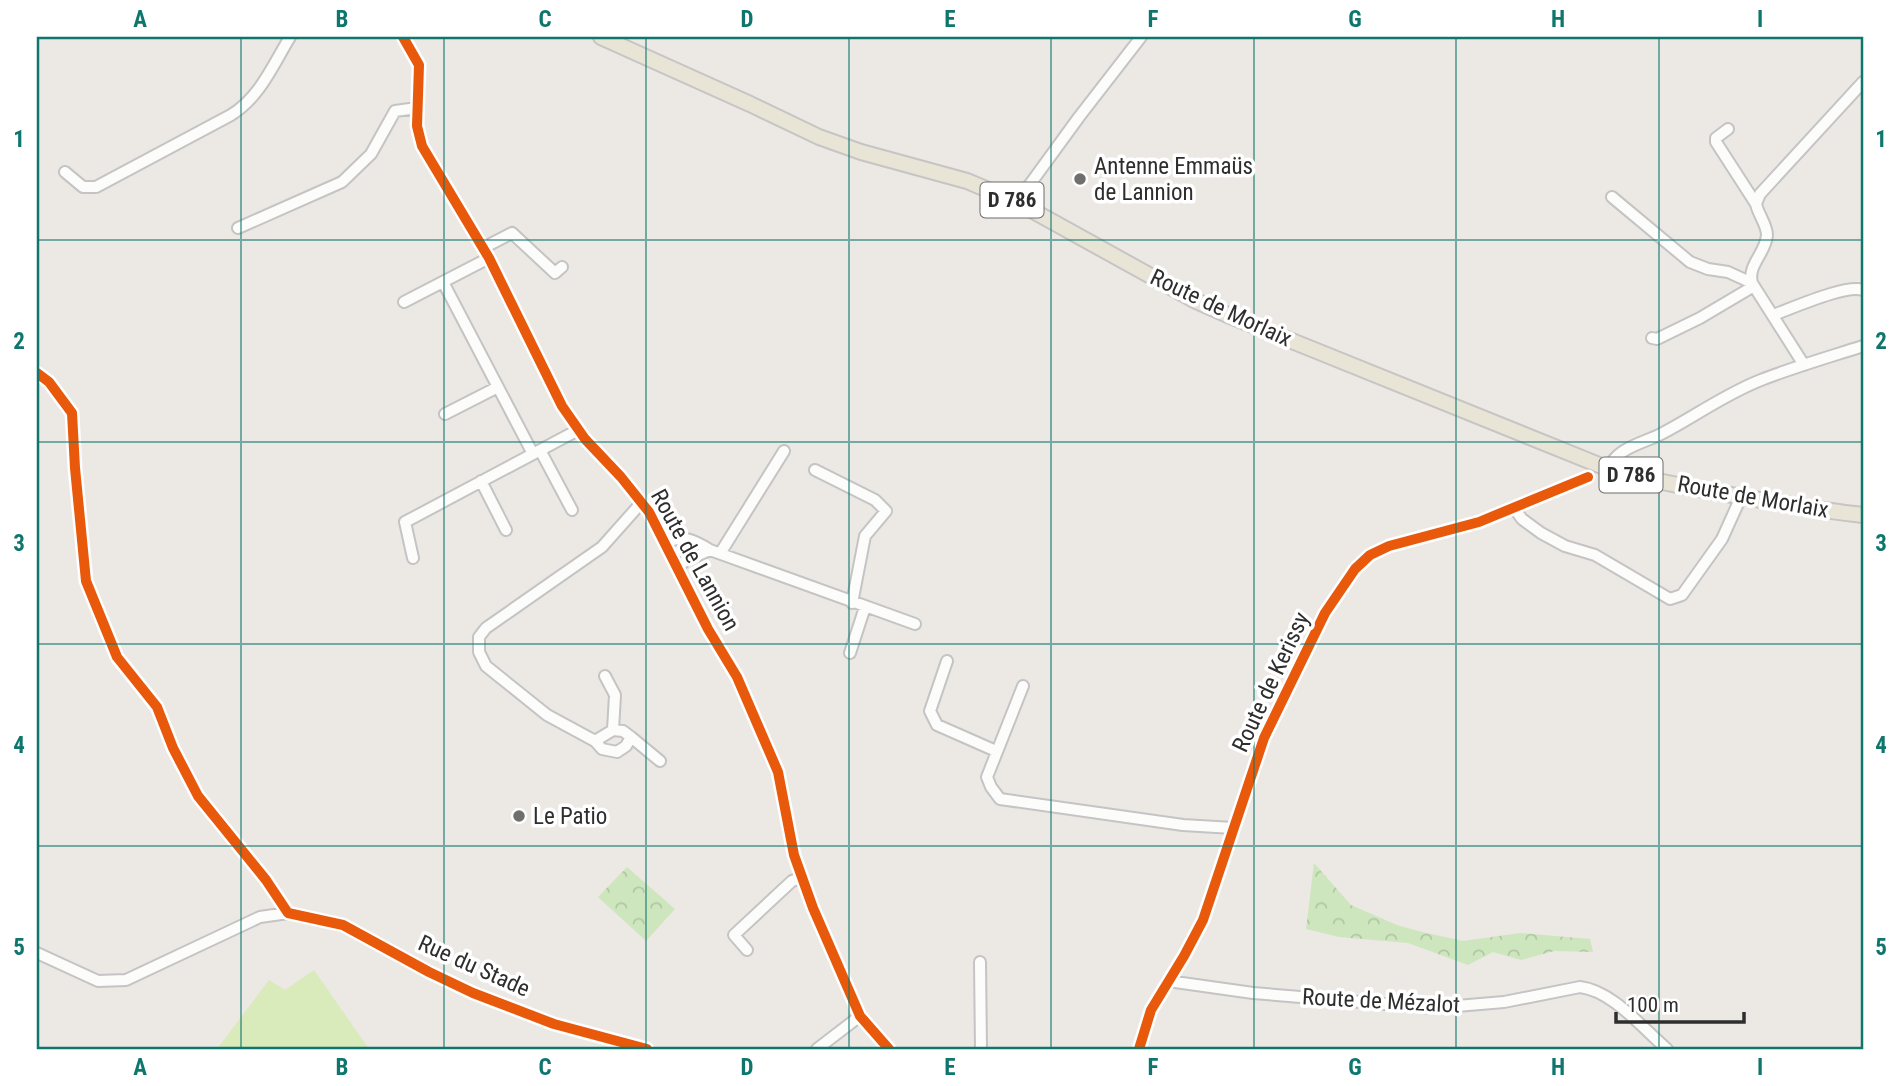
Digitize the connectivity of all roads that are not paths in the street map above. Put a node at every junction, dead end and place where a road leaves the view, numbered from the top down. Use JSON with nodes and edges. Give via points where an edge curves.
{"nodes":[{"id":1,"x":290,"y":37,"type":"edge"},
{"id":2,"x":403,"y":37,"type":"edge"},
{"id":3,"x":601,"y":37,"type":"edge"},
{"id":4,"x":1141,"y":37,"type":"edge"},
{"id":5,"x":1863,"y":82,"type":"edge"},
{"id":6,"x":416,"y":108,"type":"junction"},
{"id":7,"x":1728,"y":129,"type":"dead end"},
{"id":8,"x":65,"y":172,"type":"dead end"},
{"id":9,"x":1612,"y":197,"type":"dead end"},
{"id":10,"x":1017,"y":202,"type":"junction"},
{"id":11,"x":1756,"y":204,"type":"junction"},
{"id":12,"x":237,"y":228,"type":"dead end"},
{"id":13,"x":486,"y":253,"type":"junction"},
{"id":14,"x":562,"y":267,"type":"dead end"},
{"id":15,"x":443,"y":282,"type":"junction"},
{"id":16,"x":1753,"y":285,"type":"junction"},
{"id":17,"x":1863,"y":290,"type":"edge"},
{"id":18,"x":404,"y":302,"type":"dead end"},
{"id":19,"x":1773,"y":315,"type":"junction"},
{"id":20,"x":1653,"y":338,"type":"dead end"},
{"id":21,"x":1863,"y":346,"type":"edge"},
{"id":22,"x":1804,"y":365,"type":"junction"},
{"id":23,"x":498,"y":387,"type":"junction"},
{"id":24,"x":445,"y":414,"type":"dead end"},
{"id":25,"x":578,"y":430,"type":"junction"},
{"id":26,"x":536,"y":452,"type":"junction"},
{"id":27,"x":784,"y":452,"type":"dead end"},
{"id":28,"x":1609,"y":469,"type":"junction"},
{"id":29,"x":815,"y":470,"type":"dead end"},
{"id":30,"x":1588,"y":477,"type":"dead end"},
{"id":31,"x":481,"y":481,"type":"junction"},
{"id":32,"x":1741,"y":497,"type":"junction"},
{"id":33,"x":642,"y":502,"type":"junction"},
{"id":34,"x":1514,"y":508,"type":"junction"},
{"id":35,"x":572,"y":510,"type":"dead end"},
{"id":36,"x":1863,"y":515,"type":"edge"},
{"id":37,"x":506,"y":530,"type":"dead end"},
{"id":38,"x":665,"y":543,"type":"junction"},
{"id":39,"x":715,"y":551,"type":"junction"},
{"id":40,"x":413,"y":558,"type":"dead end"},
{"id":41,"x":677,"y":568,"type":"junction"},
{"id":42,"x":852,"y":603,"type":"junction"},
{"id":43,"x":865,"y":607,"type":"junction"},
{"id":44,"x":915,"y":624,"type":"dead end"},
{"id":45,"x":850,"y":653,"type":"dead end"},
{"id":46,"x":947,"y":661,"type":"dead end"},
{"id":47,"x":605,"y":676,"type":"dead end"},
{"id":48,"x":1023,"y":686,"type":"dead end"},
{"id":49,"x":157,"y":707,"type":"dead end"},
{"id":50,"x":613,"y":730,"type":"junction"},
{"id":51,"x":631,"y":737,"type":"junction"},
{"id":52,"x":596,"y":741,"type":"junction"},
{"id":53,"x":996,"y":751,"type":"junction"},
{"id":54,"x":660,"y":761,"type":"dead end"},
{"id":55,"x":1233,"y":828,"type":"junction"},
{"id":56,"x":801,"y":878,"type":"junction"},
{"id":57,"x":288,"y":913,"type":"junction"},
{"id":58,"x":747,"y":950,"type":"dead end"},
{"id":59,"x":37,"y":953,"type":"edge"},
{"id":60,"x":980,"y":962,"type":"dead end"},
{"id":61,"x":1168,"y":981,"type":"junction"},
{"id":62,"x":860,"y":1016,"type":"junction"},
{"id":63,"x":647,"y":1049,"type":"edge"},
{"id":64,"x":817,"y":1049,"type":"edge"},
{"id":65,"x":889,"y":1049,"type":"edge"},
{"id":66,"x":981,"y":1049,"type":"edge"},
{"id":67,"x":1139,"y":1049,"type":"edge"},
{"id":68,"x":1667,"y":1049,"type":"edge"}],
"edges":[{"from":1,"to":8,"type":"street","via":[[260,87],[231,115],[96,187],[83,187]]},
{"from":2,"to":6,"type":"street","name":"Route de Lannion","via":[[419,65]]},
{"from":3,"to":10,"type":"main road","name":"Route de Morlaix","number":"D 786","via":[[818,137],[967,181]]},
{"from":4,"to":10,"type":"street"},
{"from":5,"to":11,"type":"street","via":[[1760,194]]},
{"from":6,"to":12,"type":"street","via":[[395,111],[371,153],[342,181]]},
{"from":6,"to":13,"type":"street","name":"Route de Lannion","via":[[422,146]]},
{"from":7,"to":11,"type":"street","via":[[1716,142]]},
{"from":9,"to":16,"type":"street","via":[[1690,262],[1728,272]]},
{"from":10,"to":28,"type":"main road","name":"Route de Morlaix","number":"D 786","via":[[1194,300]]},
{"from":11,"to":16,"type":"street","via":[[1767,232],[1766,244],[1751,271]]},
{"from":13,"to":14,"type":"street","via":[[512,233],[555,273]]},
{"from":13,"to":15,"type":"street"},
{"from":13,"to":25,"type":"street","name":"Route de Lannion"},
{"from":15,"to":18,"type":"street"},
{"from":15,"to":23,"type":"street"},
{"from":16,"to":19,"type":"street"},
{"from":16,"to":20,"type":"street","via":[[1700,318]]},
{"from":17,"to":19,"type":"street","via":[[1846,290]]},
{"from":19,"to":22,"type":"street"},
{"from":21,"to":22,"type":"street"},
{"from":22,"to":28,"type":"street","via":[[1760,380],[1628,448]]},
{"from":23,"to":24,"type":"street"},
{"from":23,"to":26,"type":"street"},
{"from":25,"to":26,"type":"street"},
{"from":25,"to":33,"type":"street","name":"Route de Lannion"},
{"from":26,"to":31,"type":"street"},
{"from":26,"to":35,"type":"street"},
{"from":27,"to":39,"type":"street"},
{"from":28,"to":32,"type":"main road","name":"Route de Morlaix","number":"D 786"},
{"from":29,"to":42,"type":"street","via":[[875,500],[886,511],[865,536]]},
{"from":30,"to":34,"type":"street","name":"Route de Kerissy"},
{"from":31,"to":37,"type":"street"},
{"from":31,"to":40,"type":"street","via":[[405,522]]},
{"from":32,"to":34,"type":"street","via":[[1722,539],[1682,595],[1670,599],[1595,555],[1541,533]]},
{"from":32,"to":36,"type":"main road","name":"Route de Morlaix","number":"D 786"},
{"from":33,"to":38,"type":"street","name":"Route de Lannion"},
{"from":33,"to":52,"type":"street","via":[[602,547],[479,637],[479,652],[486,666],[547,715]]},
{"from":34,"to":55,"type":"street","name":"Route de Kerissy","via":[[1389,546],[1355,569],[1325,613],[1264,738]]},
{"from":38,"to":39,"type":"street","via":[[684,537]]},
{"from":38,"to":41,"type":"street","name":"Route de Lannion"},
{"from":39,"to":41,"type":"street"},
{"from":39,"to":42,"type":"street"},
{"from":41,"to":56,"type":"street","name":"Route de Lannion","via":[[737,677],[771,752]]},
{"from":42,"to":43,"type":"street"},
{"from":43,"to":44,"type":"street"},
{"from":43,"to":45,"type":"street"},
{"from":46,"to":53,"type":"street","via":[[930,711],[937,725]]},
{"from":47,"to":50,"type":"street","via":[[615,695]]},
{"from":48,"to":53,"type":"street"},
{"from":49,"to":57,"type":"street","via":[[198,796]]},
{"from":50,"to":51,"type":"street"},
{"from":50,"to":52,"type":"street"},
{"from":51,"to":52,"type":"street","via":[[617,752],[602,750]]},
{"from":51,"to":54,"type":"street"},
{"from":53,"to":55,"type":"street","via":[[988,777],[1000,799]]},
{"from":55,"to":61,"type":"street","name":"Route de Kerissy","via":[[1203,920]]},
{"from":56,"to":58,"type":"street","via":[[733,935]]},
{"from":56,"to":62,"type":"street","name":"Route de Lannion"},
{"from":57,"to":59,"type":"street","name":"Rue du Stade","via":[[260,918],[126,980],[98,981]]},
{"from":57,"to":63,"type":"street","name":"Rue du Stade","via":[[343,925],[461,988],[554,1024]]},
{"from":60,"to":66,"type":"street"},
{"from":61,"to":67,"type":"street","name":"Route de Kerissy","via":[[1151,1010]]},
{"from":61,"to":68,"type":"street","name":"Route de Mézalot","via":[[1253,993],[1433,1007],[1483,1005],[1580,987],[1609,997]]},
{"from":62,"to":64,"type":"street"},
{"from":62,"to":65,"type":"street","name":"Route de Lannion"}]}
